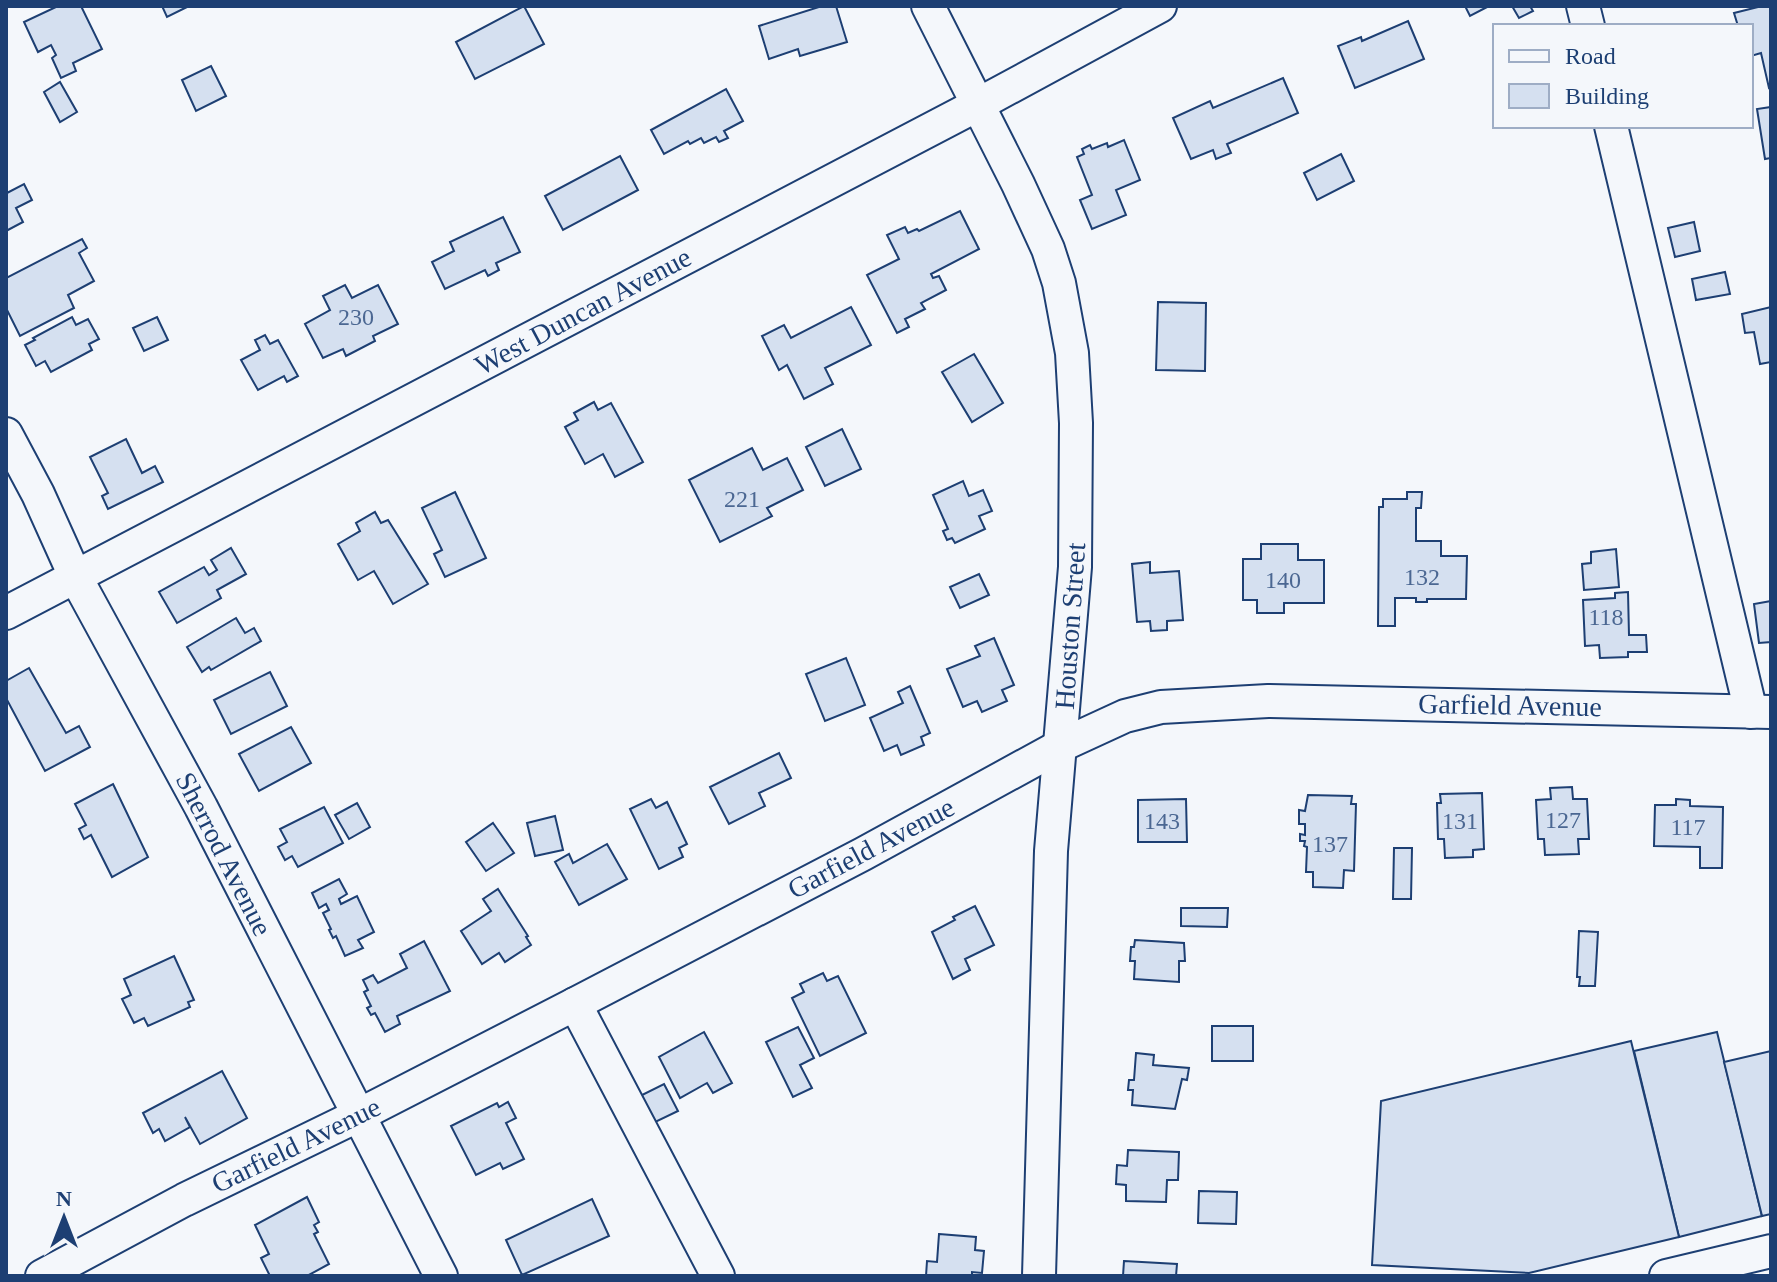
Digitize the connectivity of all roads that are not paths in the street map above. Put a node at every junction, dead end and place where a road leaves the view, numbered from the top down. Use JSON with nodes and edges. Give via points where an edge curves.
{"nodes":[{"id":1,"x":928,"y":6,"type":"edge"},
{"id":2,"x":1160,"y":6,"type":"edge"},
{"id":3,"x":979,"y":104,"type":"junction"},
{"id":4,"x":1612,"y":128,"type":"edge"},
{"id":5,"x":6,"y":434,"type":"edge"},
{"id":6,"x":75,"y":576,"type":"junction"},
{"id":7,"x":6,"y":613,"type":"edge"},
{"id":8,"x":1761,"y":712,"type":"edge"},
{"id":9,"x":1062,"y":745,"type":"junction"},
{"id":10,"x":575,"y":1004,"type":"junction"},
{"id":11,"x":359,"y":1115,"type":"junction"},
{"id":12,"x":1771,"y":1251,"type":"edge"},
{"id":13,"x":42,"y":1276,"type":"edge"},
{"id":14,"x":441,"y":1276,"type":"edge"},
{"id":15,"x":718,"y":1276,"type":"edge"},
{"id":16,"x":1039,"y":1276,"type":"edge"},
{"id":17,"x":1666,"y":1276,"type":"edge"}],
"edges":[{"from":1,"to":3,"type":"street","name":"Houston Street"},
{"from":2,"to":3,"type":"street","name":"West Duncan Avenue"},
{"from":3,"to":6,"type":"street","name":"West Duncan Avenue"},
{"from":3,"to":9,"type":"street","name":"Houston Street","via":[[1048,249],[1072,353],[1076,553]]},
{"from":4,"to":8,"type":"street"},
{"from":5,"to":6,"type":"street","name":"Sherrod Avenue"},
{"from":6,"to":7,"type":"street","name":"West Duncan Avenue"},
{"from":6,"to":11,"type":"street","name":"Sherrod Avenue"},
{"from":8,"to":9,"type":"street","name":"Garfield Avenue","via":[[1268,701],[1161,707],[1125,716]]},
{"from":9,"to":10,"type":"street","name":"Garfield Avenue"},
{"from":9,"to":16,"type":"street","name":"Houston Street","via":[[1051,851]]},
{"from":10,"to":11,"type":"street","name":"Garfield Avenue"},
{"from":10,"to":15,"type":"street"},
{"from":11,"to":13,"type":"street","name":"Garfield Avenue"},
{"from":11,"to":14,"type":"street","name":"Sherrod Avenue"},
{"from":12,"to":17,"type":"street"}]}
